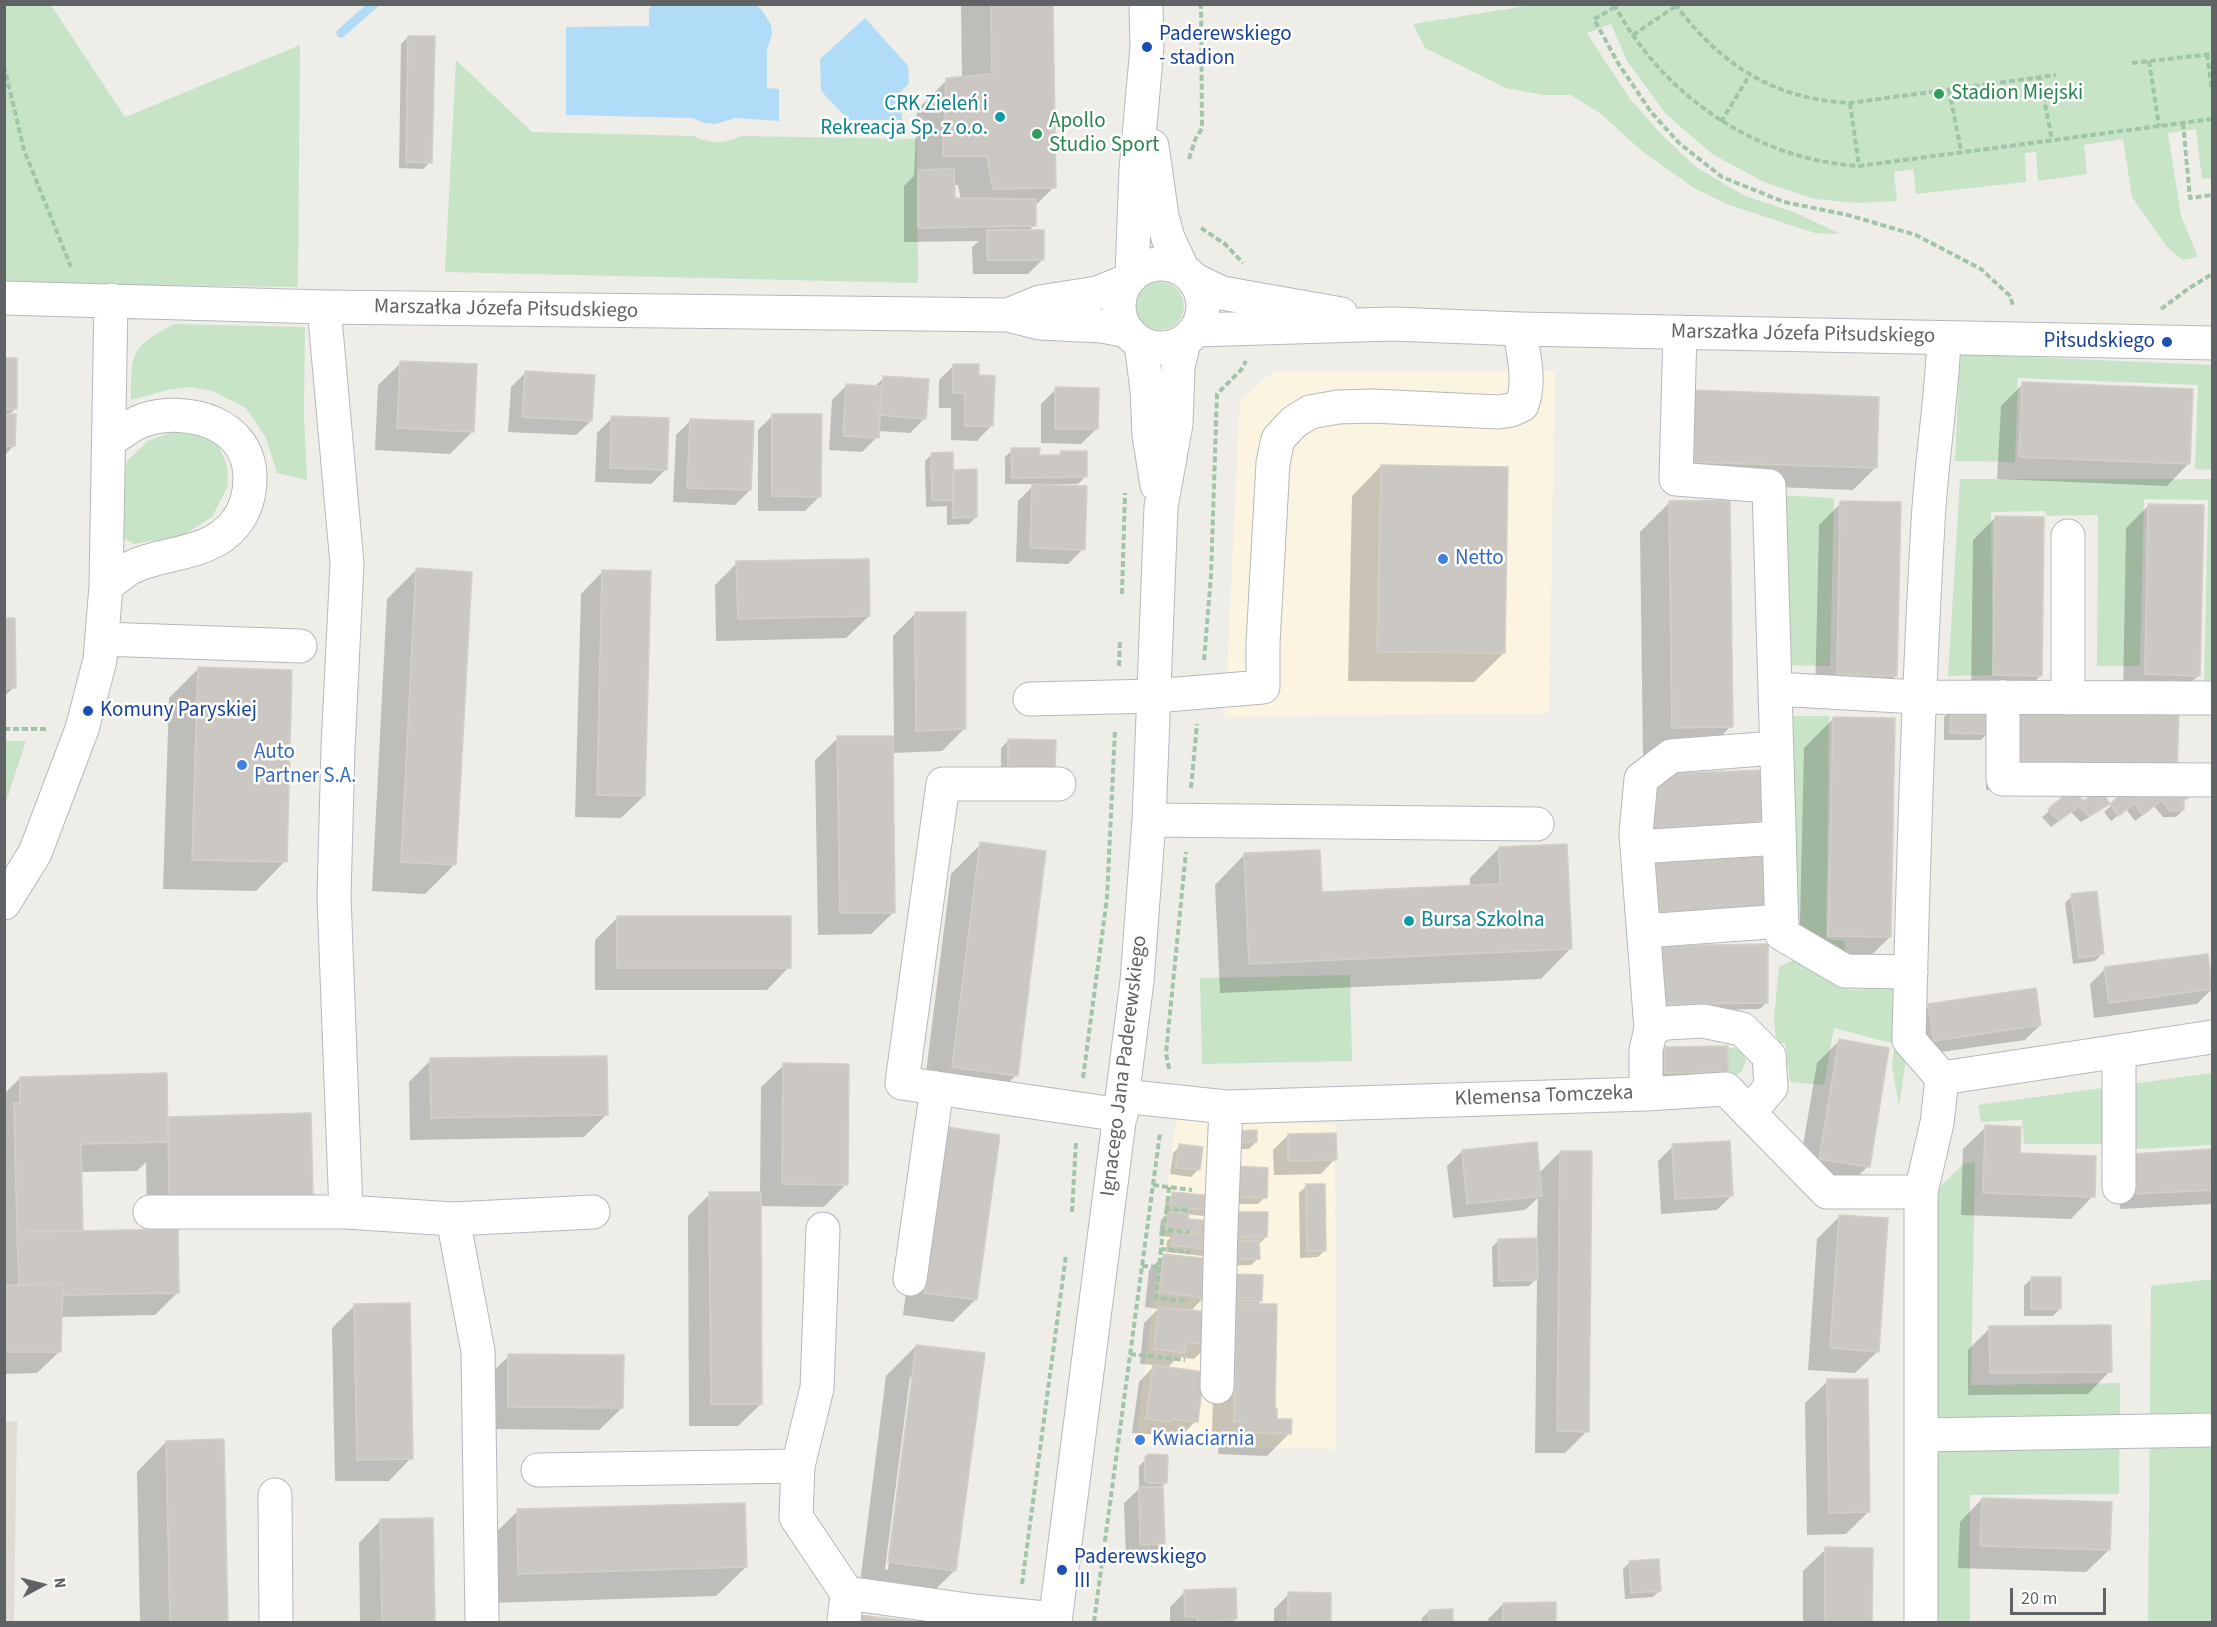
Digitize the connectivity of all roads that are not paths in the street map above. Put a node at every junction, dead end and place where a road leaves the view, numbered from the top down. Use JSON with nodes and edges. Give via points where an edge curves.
{"nodes":[{"id":1,"x":1146,"y":4,"type":"edge"},
{"id":2,"x":1144,"y":84,"type":"junction"},
{"id":3,"x":1189,"y":274,"type":"junction"},
{"id":4,"x":1130,"y":278,"type":"junction"},
{"id":5,"x":4,"y":298,"type":"edge"},
{"id":6,"x":111,"y":300,"type":"junction"},
{"id":7,"x":324,"y":307,"type":"junction"},
{"id":8,"x":1008,"y":315,"type":"junction"},
{"id":9,"x":1393,"y":324,"type":"junction"},
{"id":10,"x":1520,"y":329,"type":"junction"},
{"id":11,"x":1680,"y":332,"type":"junction"},
{"id":12,"x":1190,"y":336,"type":"junction"},
{"id":13,"x":1134,"y":337,"type":"junction"},
{"id":14,"x":1944,"y":338,"type":"junction"},
{"id":15,"x":2212,"y":343,"type":"edge"},
{"id":16,"x":109,"y":441,"type":"junction"},
{"id":17,"x":1161,"y":507,"type":"junction"},
{"id":18,"x":2068,"y":536,"type":"dead end"},
{"id":19,"x":106,"y":586,"type":"junction"},
{"id":20,"x":102,"y":639,"type":"junction"},
{"id":21,"x":300,"y":646,"type":"dead end"},
{"id":22,"x":1775,"y":689,"type":"junction"},
{"id":23,"x":1154,"y":696,"type":"junction"},
{"id":24,"x":1918,"y":697,"type":"junction"},
{"id":25,"x":2003,"y":697,"type":"junction"},
{"id":26,"x":2068,"y":698,"type":"junction"},
{"id":27,"x":2212,"y":698,"type":"edge"},
{"id":28,"x":1030,"y":699,"type":"dead end"},
{"id":29,"x":1775,"y":748,"type":"junction"},
{"id":30,"x":2212,"y":780,"type":"edge"},
{"id":31,"x":1059,"y":784,"type":"dead end"},
{"id":32,"x":1149,"y":820,"type":"junction"},
{"id":33,"x":1537,"y":824,"type":"dead end"},
{"id":34,"x":1779,"y":838,"type":"junction"},
{"id":35,"x":1637,"y":848,"type":"junction"},
{"id":36,"x":4,"y":903,"type":"edge"},
{"id":37,"x":1782,"y":921,"type":"junction"},
{"id":38,"x":1644,"y":931,"type":"junction"},
{"id":39,"x":1911,"y":972,"type":"junction"},
{"id":40,"x":1651,"y":1029,"type":"junction"},
{"id":41,"x":2212,"y":1037,"type":"edge"},
{"id":42,"x":2119,"y":1051,"type":"junction"},
{"id":43,"x":1942,"y":1078,"type":"junction"},
{"id":44,"x":937,"y":1088,"type":"junction"},
{"id":45,"x":1646,"y":1094,"type":"junction"},
{"id":46,"x":1122,"y":1105,"type":"junction"},
{"id":47,"x":1227,"y":1107,"type":"junction"},
{"id":48,"x":1749,"y":1113,"type":"junction"},
{"id":49,"x":2119,"y":1187,"type":"dead end"},
{"id":50,"x":1922,"y":1192,"type":"junction"},
{"id":51,"x":150,"y":1212,"type":"dead end"},
{"id":52,"x":346,"y":1212,"type":"junction"},
{"id":53,"x":593,"y":1212,"type":"dead end"},
{"id":54,"x":453,"y":1219,"type":"junction"},
{"id":55,"x":823,"y":1229,"type":"dead end"},
{"id":56,"x":910,"y":1279,"type":"dead end"},
{"id":57,"x":1218,"y":1375,"type":"road end"},
{"id":58,"x":2212,"y":1430,"type":"edge"},
{"id":59,"x":1921,"y":1435,"type":"junction"},
{"id":60,"x":798,"y":1466,"type":"junction"},
{"id":61,"x":538,"y":1470,"type":"dead end"},
{"id":62,"x":275,"y":1495,"type":"dead end"},
{"id":63,"x":845,"y":1608,"type":"edge"},
{"id":64,"x":973,"y":1617,"type":"edge"},
{"id":65,"x":1055,"y":1621,"type":"edge"},
{"id":66,"x":276,"y":1623,"type":"edge"},
{"id":67,"x":482,"y":1623,"type":"edge"},
{"id":68,"x":1921,"y":1623,"type":"edge"}],
"edges":[{"from":1,"to":2,"type":"street"},
{"from":2,"to":3,"type":"street","via":[[1162,216],[1168,237]]},
{"from":2,"to":4,"type":"street"},
{"from":3,"to":4,"type":"street","via":[[1174,265],[1156,264],[1140,269]]},
{"from":3,"to":9,"type":"street","name":"Marszałka Józefa Piłsudskiego","via":[[1222,293]]},
{"from":3,"to":12,"type":"street","via":[[1200,288],[1204,305]]},
{"from":4,"to":8,"type":"street","via":[[1097,293],[1040,302]]},
{"from":4,"to":13,"type":"street","via":[[1122,289],[1119,306],[1123,324]]},
{"from":5,"to":6,"type":"street","name":"Marszałka Józefa Piłsudskiego"},
{"from":6,"to":7,"type":"street","name":"Marszałka Józefa Piłsudskiego"},
{"from":6,"to":16,"type":"street"},
{"from":7,"to":8,"type":"street","name":"Marszałka Józefa Piłsudskiego"},
{"from":7,"to":52,"type":"street","via":[[347,564],[334,897]]},
{"from":8,"to":13,"type":"street","via":[[1040,323],[1102,326]]},
{"from":9,"to":10,"type":"street","name":"Marszałka Józefa Piłsudskiego"},
{"from":9,"to":12,"type":"street","name":"Marszałka Józefa Piłsudskiego","via":[[1262,327]]},
{"from":10,"to":11,"type":"street","name":"Marszałka Józefa Piłsudskiego"},
{"from":10,"to":23,"type":"street","via":[[1526,394],[1522,405],[1511,410],[1338,407],[1310,412],[1294,422],[1278,439],[1273,463],[1263,687]]},
{"from":11,"to":14,"type":"street","name":"Marszałka Józefa Piłsudskiego"},
{"from":11,"to":22,"type":"street","via":[[1676,479],[1770,486]]},
{"from":12,"to":13,"type":"street","via":[[1167,348],[1149,346]]},
{"from":12,"to":17,"type":"street","via":[[1178,367],[1176,424]]},
{"from":13,"to":17,"type":"street","via":[[1147,390],[1149,435]]},
{"from":14,"to":15,"type":"street","name":"Marszałka Józefa Piłsudskiego"},
{"from":14,"to":24,"type":"street","via":[[1943,381],[1930,470]]},
{"from":16,"to":19,"type":"street"},
{"from":16,"to":19,"type":"street","via":[[144,420],[188,416],[209,421],[229,431],[245,450],[250,490],[244,511],[218,540],[132,567]]},
{"from":17,"to":23,"type":"street","name":"Ignacego Jana Paderewskiego"},
{"from":18,"to":26,"type":"street"},
{"from":19,"to":20,"type":"street"},
{"from":20,"to":21,"type":"street"},
{"from":20,"to":36,"type":"street","via":[[82,729],[35,853]]},
{"from":22,"to":24,"type":"street"},
{"from":22,"to":29,"type":"street"},
{"from":23,"to":28,"type":"street"},
{"from":23,"to":32,"type":"street","name":"Ignacego Jana Paderewskiego"},
{"from":24,"to":25,"type":"street"},
{"from":24,"to":39,"type":"street"},
{"from":25,"to":26,"type":"street"},
{"from":25,"to":30,"type":"street","via":[[2003,779]]},
{"from":26,"to":27,"type":"street"},
{"from":29,"to":34,"type":"street"},
{"from":29,"to":35,"type":"street","via":[[1671,756],[1641,779]]},
{"from":31,"to":44,"type":"street","name":"Klemensa Tomczeka","via":[[943,784],[902,1083]]},
{"from":32,"to":33,"type":"street"},
{"from":32,"to":46,"type":"street","name":"Ignacego Jana Paderewskiego","via":[[1137,981]]},
{"from":34,"to":35,"type":"street"},
{"from":34,"to":37,"type":"street"},
{"from":35,"to":38,"type":"street"},
{"from":37,"to":38,"type":"street"},
{"from":37,"to":39,"type":"street","via":[[1782,934],[1845,971]]},
{"from":38,"to":40,"type":"street"},
{"from":39,"to":43,"type":"street","via":[[1909,1040]]},
{"from":40,"to":45,"type":"street","via":[[1646,1050]]},
{"from":40,"to":48,"type":"street","via":[[1666,1023],[1703,1021],[1743,1029],[1769,1056],[1771,1087]]},
{"from":41,"to":42,"type":"street"},
{"from":42,"to":43,"type":"street"},
{"from":42,"to":49,"type":"street"},
{"from":43,"to":50,"type":"street"},
{"from":44,"to":46,"type":"street","name":"Klemensa Tomczeka","via":[[1078,1109]]},
{"from":44,"to":56,"type":"street"},
{"from":45,"to":47,"type":"street","name":"Klemensa Tomczeka"},
{"from":45,"to":48,"type":"street","name":"Klemensa Tomczeka","via":[[1726,1089]]},
{"from":46,"to":47,"type":"street","name":"Klemensa Tomczeka"},
{"from":46,"to":65,"type":"street","name":"Ignacego Jana Paderewskiego"},
{"from":47,"to":57,"type":"street"},
{"from":48,"to":50,"type":"street","name":"Klemensa Tomczeka","via":[[1827,1192]]},
{"from":50,"to":59,"type":"street"},
{"from":51,"to":52,"type":"street"},
{"from":52,"to":54,"type":"street"},
{"from":53,"to":54,"type":"street"},
{"from":54,"to":67,"type":"street","via":[[478,1351]]},
{"from":55,"to":60,"type":"street","via":[[818,1388]]},
{"from":58,"to":59,"type":"street"},
{"from":59,"to":68,"type":"street"},
{"from":60,"to":61,"type":"street"},
{"from":60,"to":63,"type":"street","via":[[796,1517]]},
{"from":62,"to":66,"type":"street"},
{"from":63,"to":64,"type":"street"},
{"from":64,"to":65,"type":"street","via":[[1017,1616]]}]}
